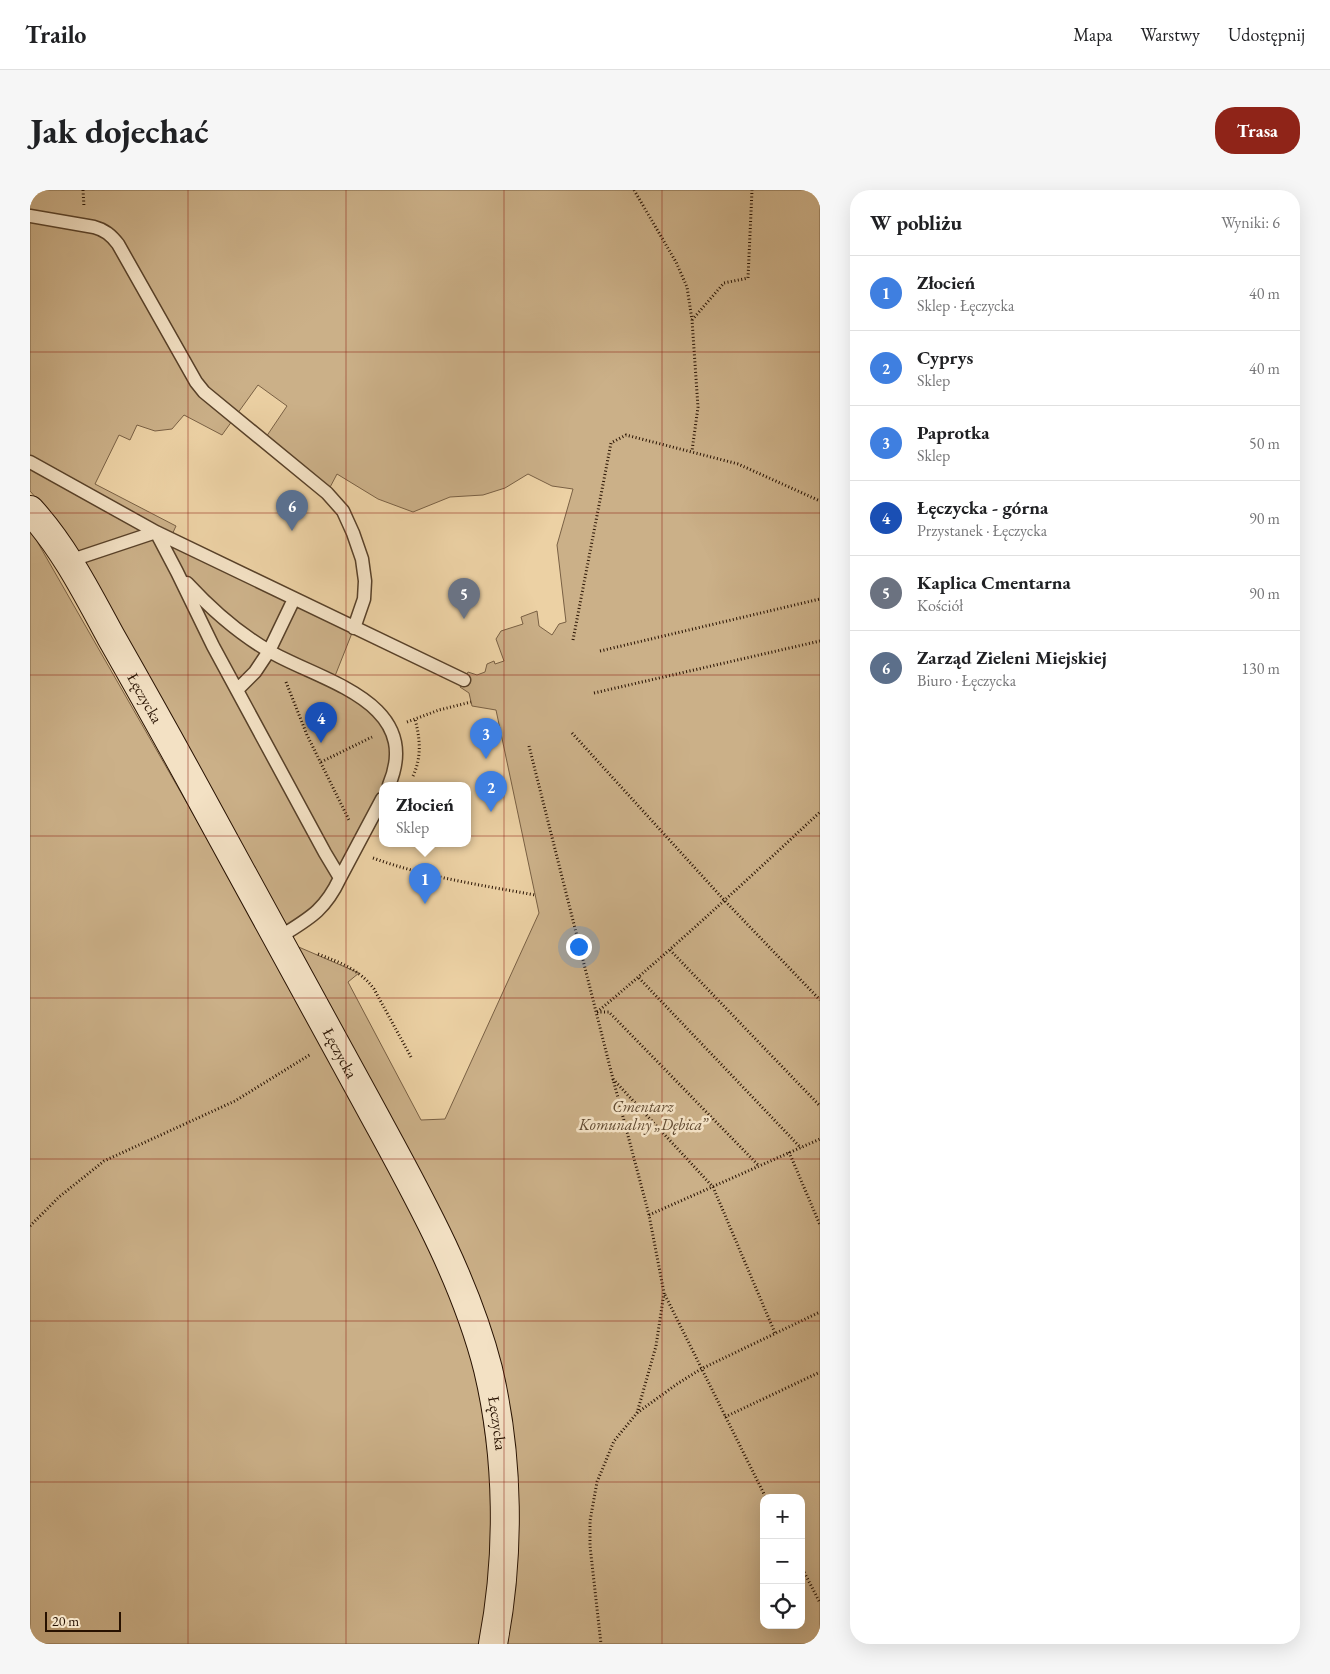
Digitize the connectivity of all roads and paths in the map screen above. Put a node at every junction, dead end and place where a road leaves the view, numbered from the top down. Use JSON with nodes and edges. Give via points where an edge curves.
{"nodes":[{"id":1,"x":634,"y":190,"type":"edge"},
{"id":2,"x":752,"y":190,"type":"edge"},
{"id":3,"x":30,"y":216,"type":"edge"},
{"id":4,"x":692,"y":320,"type":"junction"},
{"id":5,"x":692,"y":451,"type":"junction"},
{"id":6,"x":30,"y":462,"type":"edge"},
{"id":7,"x":820,"y":502,"type":"edge"},
{"id":8,"x":30,"y":510,"type":"edge"},
{"id":9,"x":156,"y":532,"type":"junction"},
{"id":10,"x":69,"y":561,"type":"junction"},
{"id":11,"x":177,"y":572,"type":"junction"},
{"id":12,"x":820,"y":598,"type":"edge"},
{"id":13,"x":294,"y":599,"type":"junction"},
{"id":14,"x":354,"y":628,"type":"junction"},
{"id":15,"x":573,"y":640,"type":"dead end"},
{"id":16,"x":820,"y":641,"type":"edge"},
{"id":17,"x":269,"y":651,"type":"junction"},
{"id":18,"x":600,"y":651,"type":"dead end"},
{"id":19,"x":464,"y":680,"type":"dead end"},
{"id":20,"x":237,"y":690,"type":"junction"},
{"id":21,"x":594,"y":692,"type":"dead end"},
{"id":22,"x":572,"y":734,"type":"dead end"},
{"id":23,"x":529,"y":746,"type":"dead end"},
{"id":24,"x":390,"y":782,"type":"edge"},
{"id":25,"x":379,"y":805,"type":"edge"},
{"id":26,"x":820,"y":812,"type":"edge"},
{"id":27,"x":340,"y":878,"type":"junction"},
{"id":28,"x":725,"y":901,"type":"junction"},
{"id":29,"x":278,"y":938,"type":"junction"},
{"id":30,"x":670,"y":950,"type":"junction"},
{"id":31,"x":315,"y":953,"type":"dead end"},
{"id":32,"x":639,"y":978,"type":"junction"},
{"id":33,"x":820,"y":1000,"type":"edge"},
{"id":34,"x":597,"y":1012,"type":"junction"},
{"id":35,"x":333,"y":1040,"type":"junction"},
{"id":36,"x":411,"y":1056,"type":"dead end"},
{"id":37,"x":613,"y":1079,"type":"junction"},
{"id":38,"x":820,"y":1106,"type":"edge"},
{"id":39,"x":820,"y":1139,"type":"edge"},
{"id":40,"x":801,"y":1148,"type":"junction"},
{"id":41,"x":789,"y":1152,"type":"junction"},
{"id":42,"x":759,"y":1166,"type":"junction"},
{"id":43,"x":713,"y":1187,"type":"junction"},
{"id":44,"x":650,"y":1215,"type":"junction"},
{"id":45,"x":820,"y":1225,"type":"edge"},
{"id":46,"x":30,"y":1226,"type":"edge"},
{"id":47,"x":664,"y":1293,"type":"junction"},
{"id":48,"x":820,"y":1312,"type":"edge"},
{"id":49,"x":775,"y":1333,"type":"junction"},
{"id":50,"x":701,"y":1369,"type":"junction"},
{"id":51,"x":820,"y":1372,"type":"edge"},
{"id":52,"x":638,"y":1413,"type":"junction"},
{"id":53,"x":725,"y":1417,"type":"junction"},
{"id":54,"x":764,"y":1494,"type":"edge"},
{"id":55,"x":805,"y":1574,"type":"edge"},
{"id":56,"x":820,"y":1603,"type":"edge"},
{"id":57,"x":493,"y":1644,"type":"edge"},
{"id":58,"x":602,"y":1644,"type":"edge"}],
"edges":[{"from":1,"to":4,"type":"path","via":[[676,262],[687,287]]},
{"from":2,"to":4,"type":"path","via":[[748,278],[724,283]]},
{"from":3,"to":14,"type":"lane","via":[[94,227],[111,236],[204,392],[344,511],[362,559],[364,574],[364,599]]},
{"from":4,"to":5,"type":"path","via":[[698,407]]},
{"from":5,"to":7,"type":"path","via":[[738,464]]},
{"from":5,"to":15,"type":"path","via":[[626,435],[611,443]]},
{"from":6,"to":9,"type":"lane"},
{"from":8,"to":10,"type":"main road","name":"Łęczycka"},
{"from":9,"to":10,"type":"lane"},
{"from":9,"to":11,"type":"lane"},
{"from":9,"to":13,"type":"lane"},
{"from":10,"to":29,"type":"main road","name":"Łęczycka"},
{"from":11,"to":17,"type":"lane","via":[[228,623]]},
{"from":11,"to":20,"type":"lane"},
{"from":12,"to":18,"type":"path"},
{"from":13,"to":14,"type":"lane"},
{"from":13,"to":17,"type":"lane"},
{"from":14,"to":19,"type":"lane"},
{"from":16,"to":21,"type":"path"},
{"from":17,"to":20,"type":"lane"},
{"from":17,"to":24,"type":"lane","via":[[333,681],[375,706],[384,716],[394,739],[395,763]]},
{"from":20,"to":27,"type":"lane"},
{"from":22,"to":28,"type":"path"},
{"from":23,"to":34,"type":"path"},
{"from":25,"to":27,"type":"lane"},
{"from":26,"to":28,"type":"path"},
{"from":27,"to":29,"type":"lane","via":[[333,894],[319,911]]},
{"from":28,"to":30,"type":"path"},
{"from":28,"to":33,"type":"path"},
{"from":29,"to":35,"type":"main road","name":"Łęczycka"},
{"from":30,"to":32,"type":"path"},
{"from":30,"to":38,"type":"path"},
{"from":31,"to":36,"type":"path","via":[[360,973],[366,979]]},
{"from":32,"to":34,"type":"path"},
{"from":32,"to":40,"type":"path"},
{"from":34,"to":37,"type":"path"},
{"from":34,"to":42,"type":"path","via":[[609,1012]]},
{"from":35,"to":46,"type":"path","via":[[235,1102],[104,1161]]},
{"from":35,"to":57,"type":"main road","name":"Łęczycka","via":[[404,1170],[452,1267],[488,1369],[499,1437],[504,1506],[502,1577]]},
{"from":37,"to":43,"type":"path"},
{"from":37,"to":44,"type":"path"},
{"from":39,"to":40,"type":"path"},
{"from":40,"to":41,"type":"path"},
{"from":41,"to":42,"type":"path"},
{"from":41,"to":45,"type":"path"},
{"from":42,"to":43,"type":"path"},
{"from":43,"to":44,"type":"path"},
{"from":43,"to":49,"type":"path"},
{"from":44,"to":47,"type":"path"},
{"from":47,"to":50,"type":"path"},
{"from":47,"to":52,"type":"path","via":[[656,1346]]},
{"from":48,"to":49,"type":"path"},
{"from":49,"to":50,"type":"path"},
{"from":50,"to":52,"type":"path"},
{"from":50,"to":53,"type":"path"},
{"from":51,"to":53,"type":"path"},
{"from":52,"to":58,"type":"path","via":[[614,1441],[597,1482],[590,1521]]},
{"from":53,"to":54,"type":"path"},
{"from":55,"to":56,"type":"path"}]}
